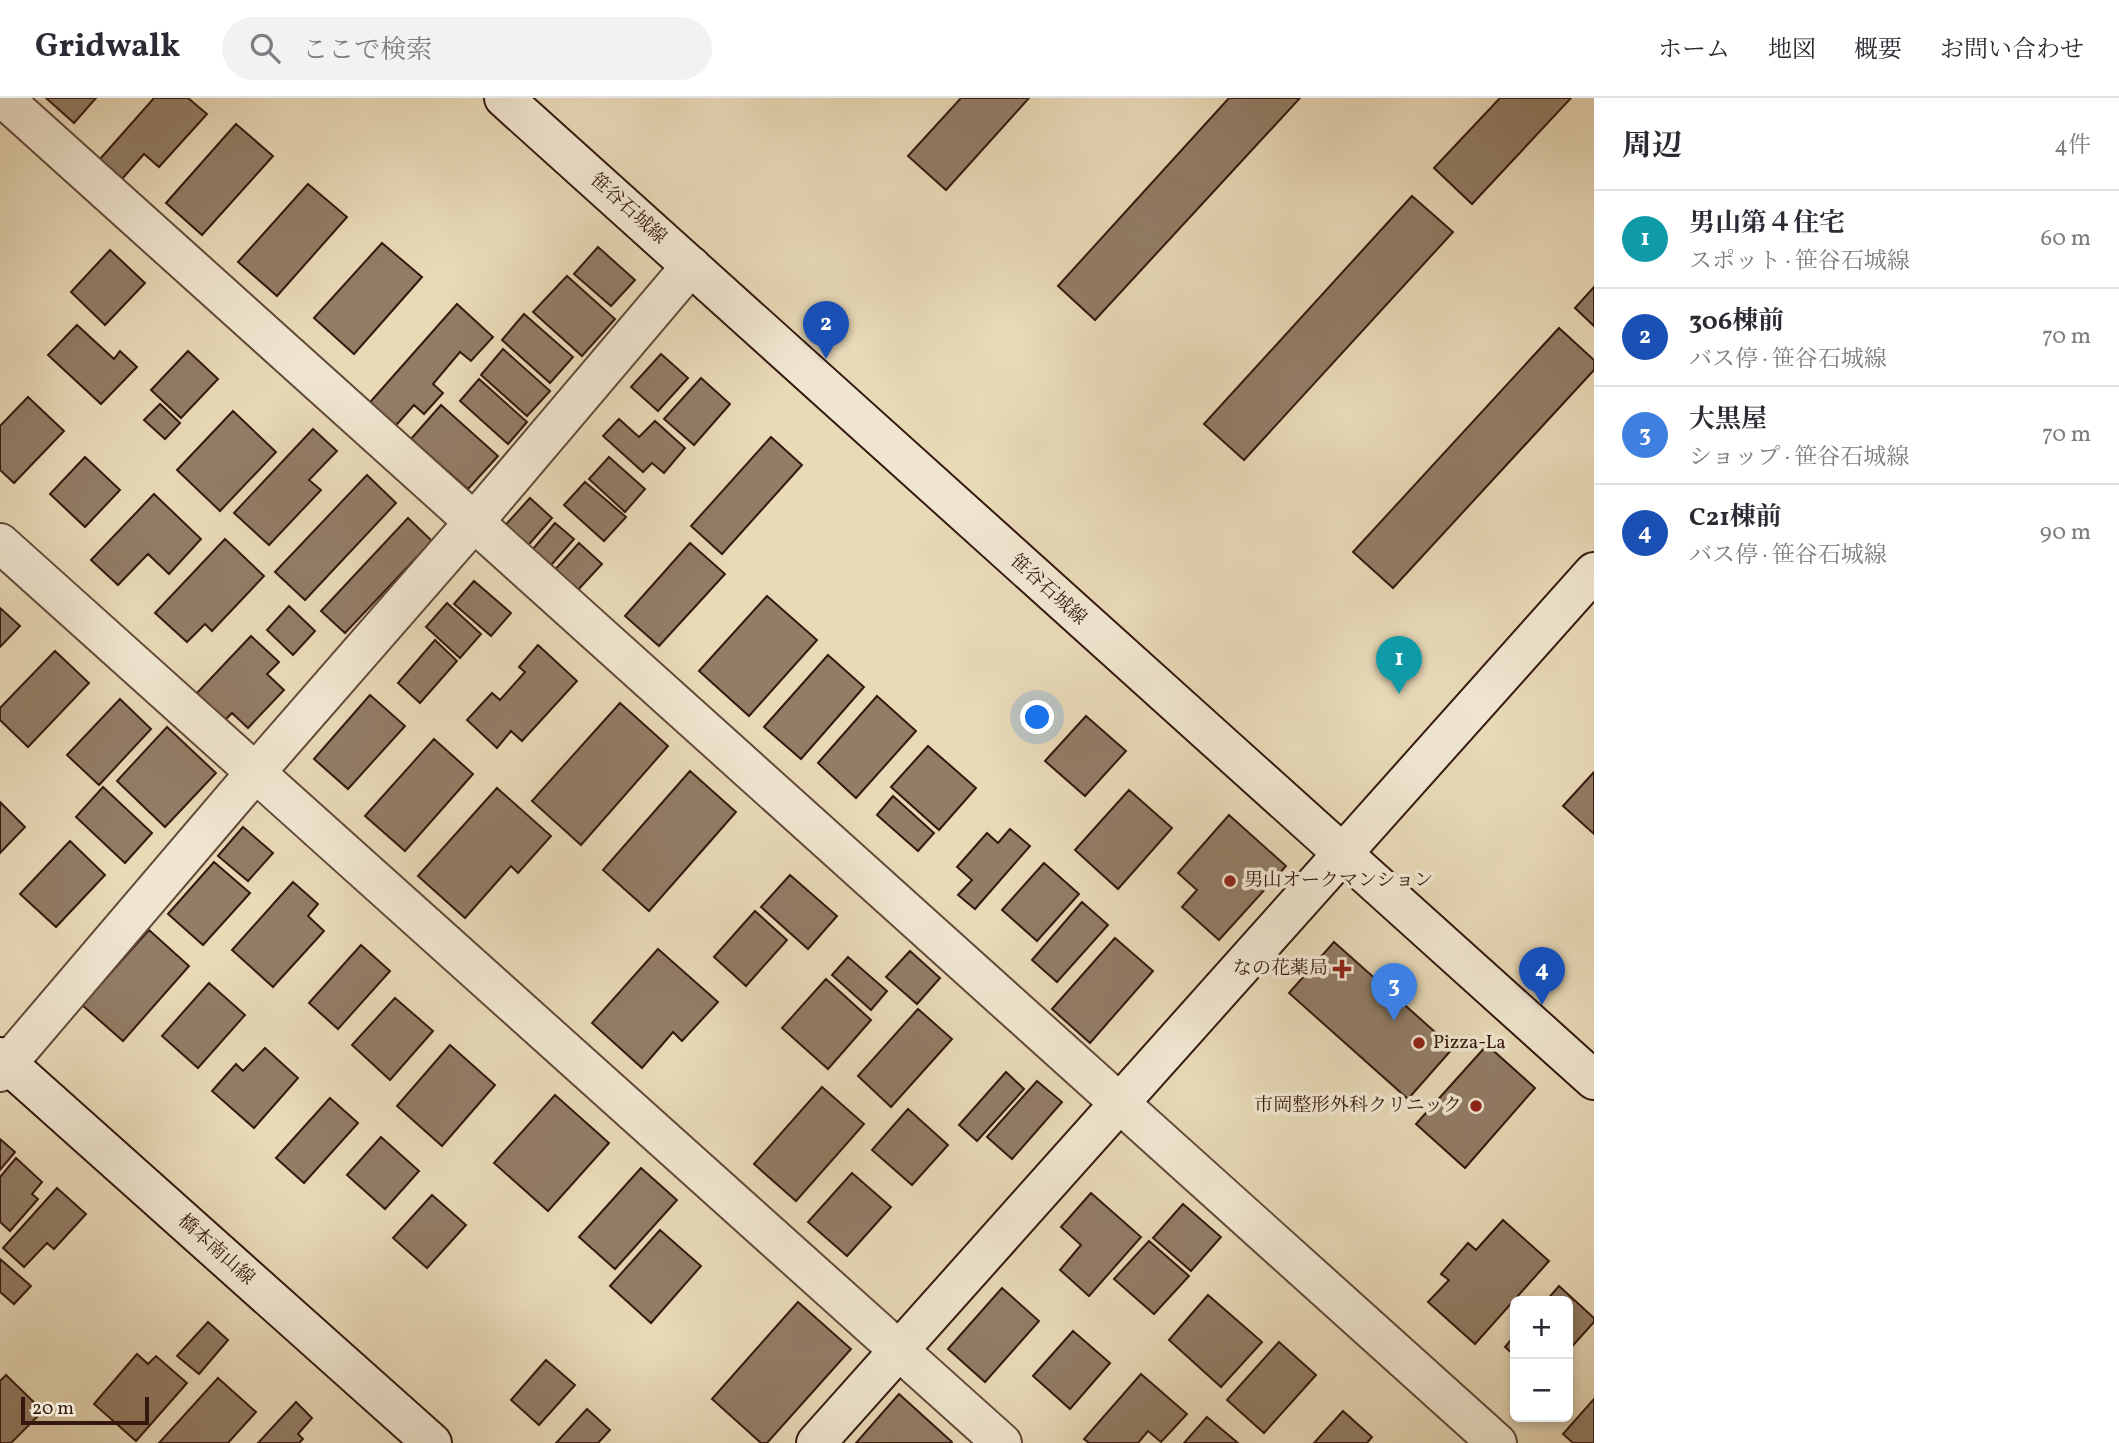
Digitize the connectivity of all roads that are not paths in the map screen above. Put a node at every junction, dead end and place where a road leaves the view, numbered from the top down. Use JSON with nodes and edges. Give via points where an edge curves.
{"nodes":[{"id":1,"x":3,"y":98,"type":"edge"},
{"id":2,"x":504,"y":98,"type":"edge"},
{"id":3,"x":691,"y":266,"type":"junction"},
{"id":4,"x":474,"y":522,"type":"junction"},
{"id":5,"x":0,"y":544,"type":"edge"},
{"id":6,"x":1594,"y":572,"type":"edge"},
{"id":7,"x":256,"y":773,"type":"junction"},
{"id":8,"x":1342,"y":855,"type":"junction"},
{"id":9,"x":3,"y":1064,"type":"edge"},
{"id":10,"x":1594,"y":1080,"type":"edge"},
{"id":11,"x":1119,"y":1103,"type":"junction"},
{"id":12,"x":899,"y":1350,"type":"junction"},
{"id":13,"x":432,"y":1443,"type":"edge"},
{"id":14,"x":816,"y":1443,"type":"edge"},
{"id":15,"x":1002,"y":1443,"type":"edge"},
{"id":16,"x":1497,"y":1443,"type":"edge"}],
"edges":[{"from":1,"to":4,"type":"street"},
{"from":2,"to":3,"type":"street","name":"笹谷石城線"},
{"from":3,"to":4,"type":"street"},
{"from":3,"to":8,"type":"street","name":"笹谷石城線"},
{"from":4,"to":7,"type":"street"},
{"from":4,"to":11,"type":"street"},
{"from":5,"to":7,"type":"street"},
{"from":6,"to":8,"type":"street"},
{"from":7,"to":9,"type":"street"},
{"from":7,"to":12,"type":"street"},
{"from":8,"to":10,"type":"street","name":"笹谷石城線"},
{"from":8,"to":11,"type":"street"},
{"from":9,"to":13,"type":"street","name":"橋本南山線"},
{"from":11,"to":12,"type":"street"},
{"from":11,"to":16,"type":"street"},
{"from":12,"to":14,"type":"street"},
{"from":12,"to":15,"type":"street"}]}
